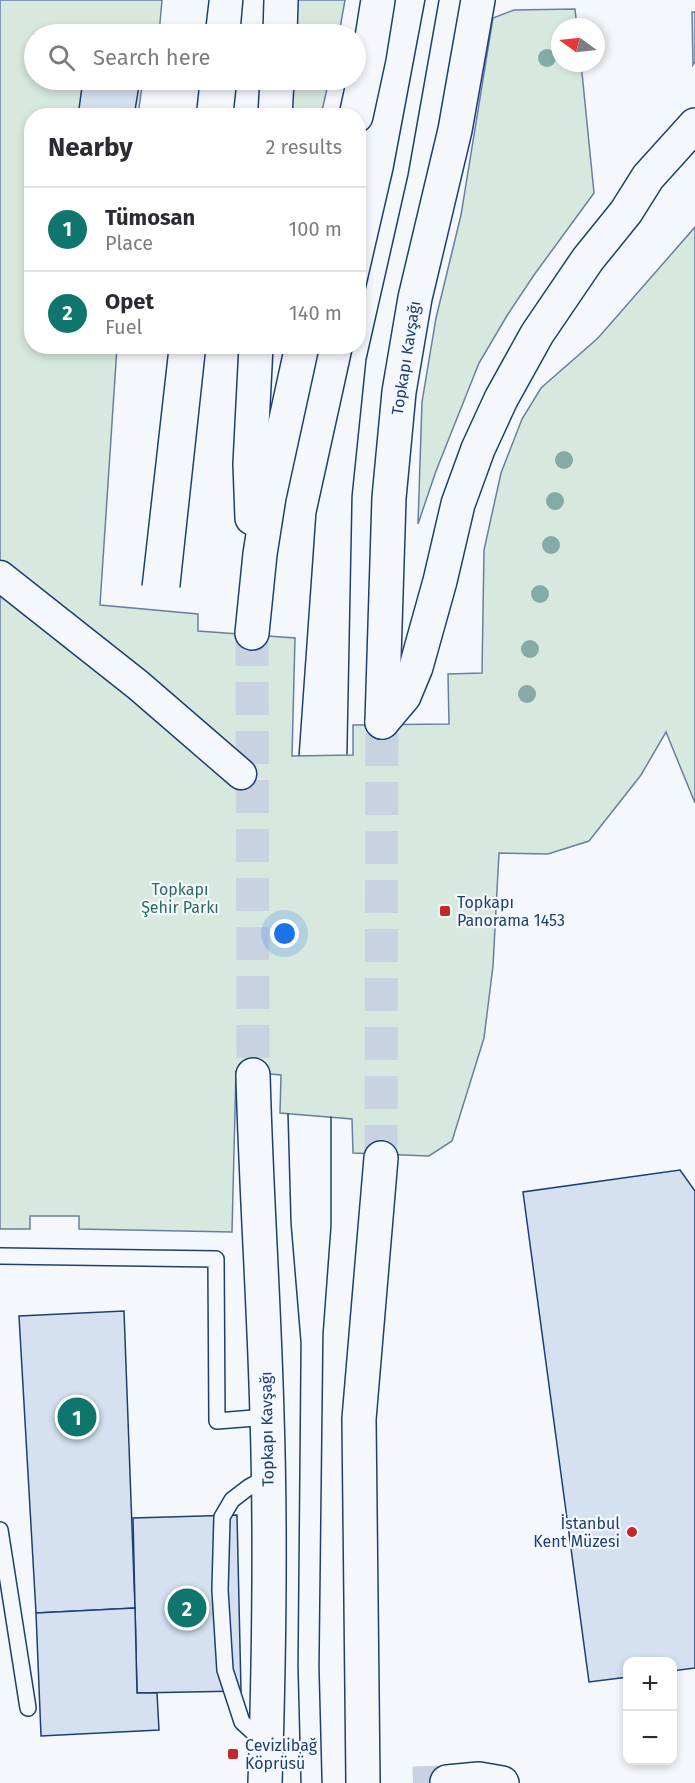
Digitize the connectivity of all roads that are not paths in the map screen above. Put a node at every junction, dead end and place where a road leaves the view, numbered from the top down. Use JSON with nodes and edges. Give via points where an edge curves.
{"nodes":[{"id":1,"x":281,"y":0,"type":"edge"},
{"id":2,"x":378,"y":0,"type":"edge"},
{"id":3,"x":478,"y":0,"type":"edge"},
{"id":4,"x":280,"y":24,"type":"edge"},
{"id":5,"x":366,"y":70,"type":"edge"},
{"id":6,"x":276,"y":90,"type":"edge"},
{"id":7,"x":362,"y":90,"type":"edge"},
{"id":8,"x":275,"y":108,"type":"edge"},
{"id":9,"x":358,"y":108,"type":"edge"},
{"id":10,"x":695,"y":125,"type":"edge"},
{"id":11,"x":695,"y":155,"type":"edge"},
{"id":12,"x":626,"y":212,"type":"junction"},
{"id":13,"x":256,"y":354,"type":"edge"},
{"id":14,"x":300,"y":354,"type":"edge"},
{"id":15,"x":0,"y":576,"type":"edge"},
{"id":16,"x":242,"y":774,"type":"dead end"},
{"id":17,"x":253,"y":1076,"type":"tunnel mouth"},
{"id":18,"x":381,"y":1158,"type":"tunnel mouth"},
{"id":19,"x":0,"y":1257,"type":"edge"},
{"id":20,"x":267,"y":1417,"type":"junction"},
{"id":21,"x":269,"y":1476,"type":"junction"},
{"id":22,"x":0,"y":1530,"type":"edge"},
{"id":23,"x":28,"y":1708,"type":"dead end"},
{"id":24,"x":266,"y":1743,"type":"junction"},
{"id":25,"x":447,"y":1782,"type":"edge"},
{"id":26,"x":265,"y":1783,"type":"edge"},
{"id":27,"x":363,"y":1783,"type":"edge"},
{"id":28,"x":502,"y":1783,"type":"edge"}],
"edges":[{"from":1,"to":4,"type":"main road"},
{"from":2,"to":5,"type":"main road"},
{"from":3,"to":12,"type":"main road","name":"Topkapı Kavşağı","via":[[455,130],[415,298],[399,392],[389,498],[382,722],[404,696],[416,667],[458,504],[501,399],[537,334]]},
{"from":6,"to":8,"type":"main road"},
{"from":7,"to":9,"type":"main road"},
{"from":10,"to":12,"type":"main road","via":[[648,177]]},
{"from":11,"to":12,"type":"main road"},
{"from":13,"to":14,"type":"main road","via":[[250,464],[252,633],[269,497]]},
{"from":15,"to":16,"type":"street","via":[[138,685]]},
{"from":17,"to":20,"type":"main road","name":"Topkapı Kavşağı"},
{"from":18,"to":27,"type":"main road","via":[[359,1419]]},
{"from":19,"to":20,"type":"lane","via":[[216,1259],[217,1421]]},
{"from":20,"to":21,"type":"main road","name":"Topkapı Kavşağı"},
{"from":21,"to":24,"type":"main road","name":"Topkapı Kavşağı"},
{"from":21,"to":24,"type":"lane","via":[[232,1500],[222,1517],[220,1590],[225,1670],[242,1722]]},
{"from":22,"to":23,"type":"lane"},
{"from":24,"to":26,"type":"main road","name":"Topkapı Kavşağı"},
{"from":25,"to":28,"type":"main road","via":[[479,1779]]}]}
